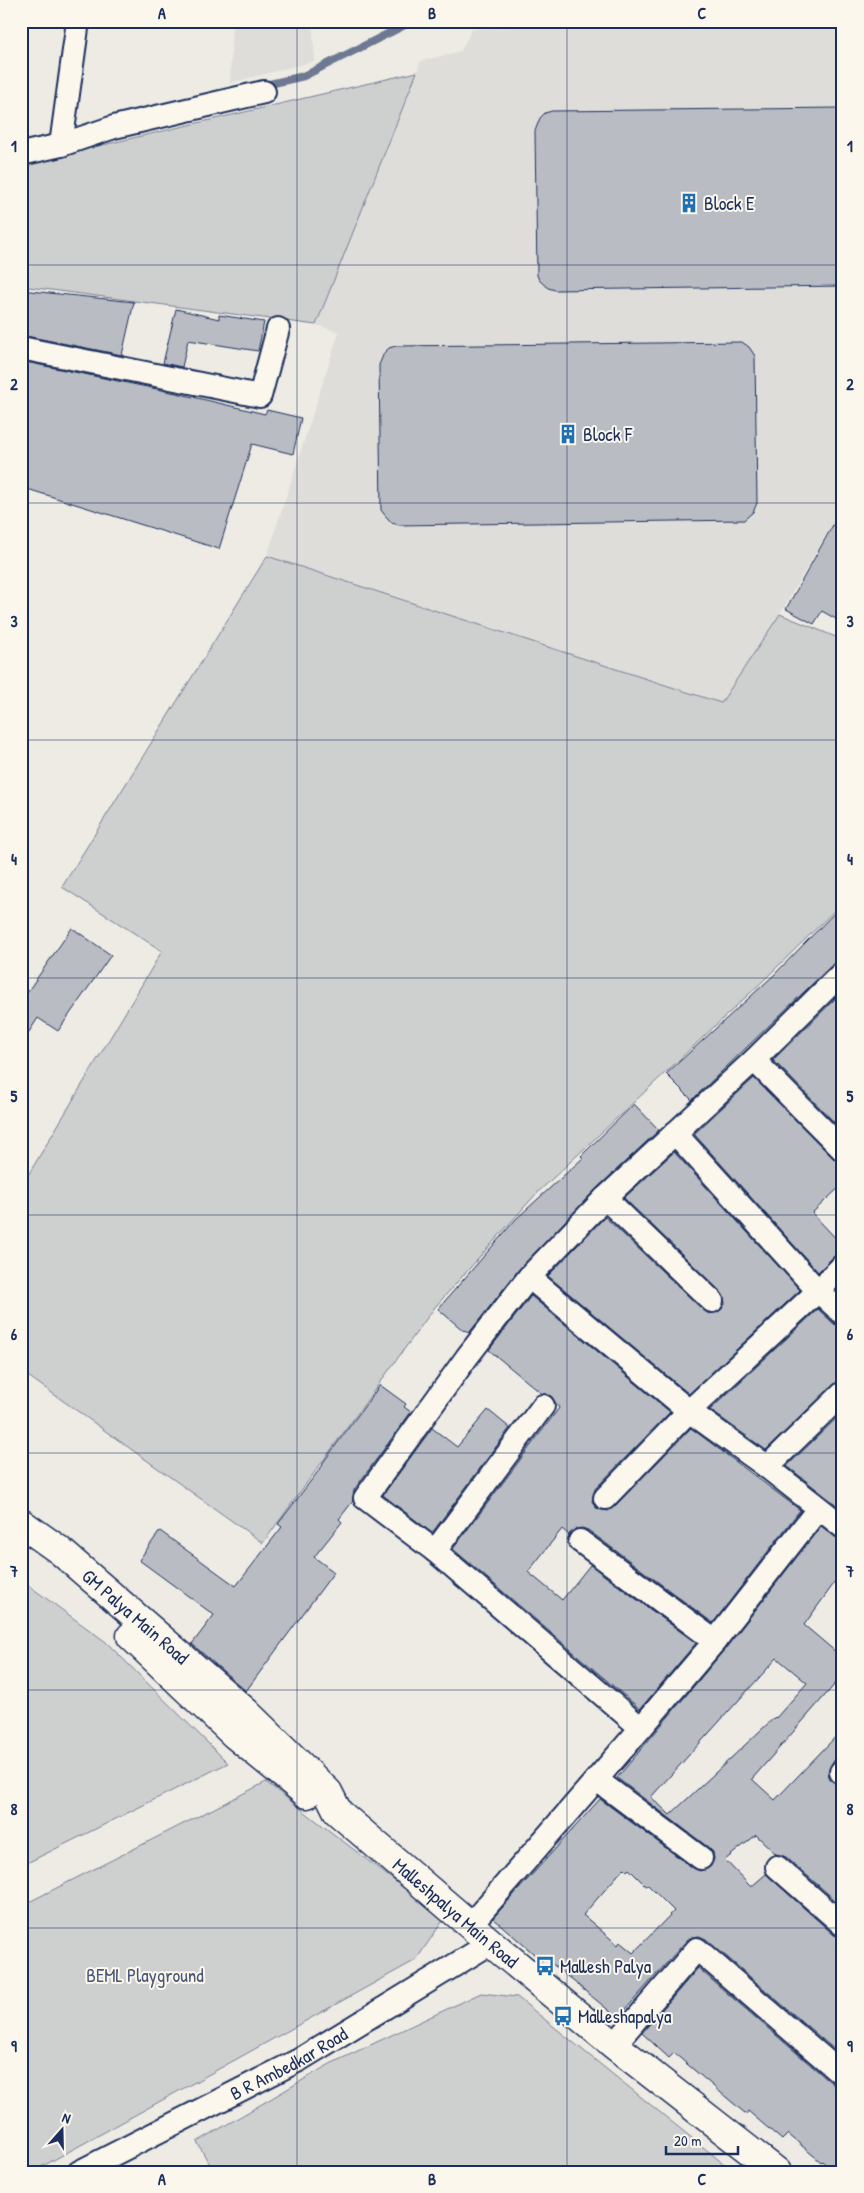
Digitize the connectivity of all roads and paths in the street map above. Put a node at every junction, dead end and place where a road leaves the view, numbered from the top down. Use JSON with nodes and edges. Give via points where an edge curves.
{"nodes":[{"id":1,"x":78,"y":21,"type":"edge"},
{"id":2,"x":264,"y":92,"type":"dead end"},
{"id":3,"x":61,"y":145,"type":"junction"},
{"id":4,"x":21,"y":154,"type":"edge"},
{"id":5,"x":278,"y":329,"type":"dead end"},
{"id":6,"x":21,"y":348,"type":"edge"},
{"id":7,"x":843,"y":972,"type":"edge"},
{"id":8,"x":754,"y":1060,"type":"junction"},
{"id":9,"x":675,"y":1133,"type":"junction"},
{"id":10,"x":843,"y":1150,"type":"edge"},
{"id":11,"x":605,"y":1198,"type":"junction"},
{"id":12,"x":843,"y":1265,"type":"edge"},
{"id":13,"x":529,"y":1277,"type":"junction"},
{"id":14,"x":818,"y":1291,"type":"junction"},
{"id":15,"x":712,"y":1301,"type":"dead end"},
{"id":16,"x":843,"y":1314,"type":"edge"},
{"id":17,"x":843,"y":1393,"type":"edge"},
{"id":18,"x":544,"y":1406,"type":"dead end"},
{"id":19,"x":689,"y":1411,"type":"junction"},
{"id":20,"x":767,"y":1467,"type":"junction"},
{"id":21,"x":605,"y":1498,"type":"dead end"},
{"id":22,"x":818,"y":1509,"type":"junction"},
{"id":23,"x":21,"y":1523,"type":"edge"},
{"id":24,"x":843,"y":1527,"type":"edge"},
{"id":25,"x":580,"y":1541,"type":"dead end"},
{"id":26,"x":21,"y":1544,"type":"edge"},
{"id":27,"x":435,"y":1551,"type":"junction"},
{"id":28,"x":715,"y":1641,"type":"junction"},
{"id":29,"x":246,"y":1712,"type":"joint"},
{"id":30,"x":641,"y":1728,"type":"junction"},
{"id":31,"x":597,"y":1780,"type":"junction"},
{"id":32,"x":338,"y":1812,"type":"junction"},
{"id":33,"x":701,"y":1858,"type":"dead end"},
{"id":34,"x":777,"y":1867,"type":"dead end"},
{"id":35,"x":471,"y":1924,"type":"junction"},
{"id":36,"x":843,"y":1925,"type":"edge"},
{"id":37,"x":491,"y":1943,"type":"junction"},
{"id":38,"x":614,"y":2045,"type":"junction"},
{"id":39,"x":843,"y":2075,"type":"edge"},
{"id":40,"x":79,"y":2172,"type":"edge"},
{"id":41,"x":777,"y":2172,"type":"edge"}],
"edges":[{"from":1,"to":3,"type":"street"},
{"from":2,"to":3,"type":"street","via":[[114,127]]},
{"from":3,"to":4,"type":"street"},
{"from":5,"to":6,"type":"street","via":[[260,396]]},
{"from":7,"to":8,"type":"street"},
{"from":8,"to":9,"type":"street"},
{"from":8,"to":10,"type":"street"},
{"from":9,"to":11,"type":"street"},
{"from":9,"to":14,"type":"street"},
{"from":11,"to":13,"type":"street"},
{"from":11,"to":15,"type":"street"},
{"from":12,"to":14,"type":"street"},
{"from":13,"to":19,"type":"street"},
{"from":13,"to":27,"type":"street","via":[[365,1498]]},
{"from":14,"to":16,"type":"street"},
{"from":14,"to":19,"type":"street"},
{"from":17,"to":20,"type":"street"},
{"from":18,"to":27,"type":"street"},
{"from":19,"to":20,"type":"street"},
{"from":19,"to":21,"type":"street"},
{"from":20,"to":22,"type":"street"},
{"from":22,"to":24,"type":"street"},
{"from":22,"to":28,"type":"street"},
{"from":23,"to":29,"type":"main road","name":"GM Palya Main Road","via":[[59,1550]]},
{"from":25,"to":28,"type":"street"},
{"from":26,"to":32,"type":"main road","via":[[132,1637],[236,1735],[318,1804]]},
{"from":27,"to":30,"type":"street"},
{"from":28,"to":30,"type":"street"},
{"from":29,"to":32,"type":"main road","name":"Malleshpalya Main Road","via":[[328,1792]]},
{"from":30,"to":31,"type":"street"},
{"from":31,"to":33,"type":"street"},
{"from":31,"to":35,"type":"street"},
{"from":32,"to":35,"type":"main road","name":"Malleshpalya Main Road"},
{"from":34,"to":36,"type":"street"},
{"from":35,"to":37,"type":"main road","name":"Malleshpalya Main Road"},
{"from":37,"to":38,"type":"main road","name":"Malleshpalya Main Road"},
{"from":37,"to":40,"type":"street","name":"B R Ambedkar Road","via":[[299,2060]]},
{"from":38,"to":39,"type":"street","via":[[697,1950]]},
{"from":38,"to":41,"type":"main road","name":"Malleshpalya Main Road"}]}
